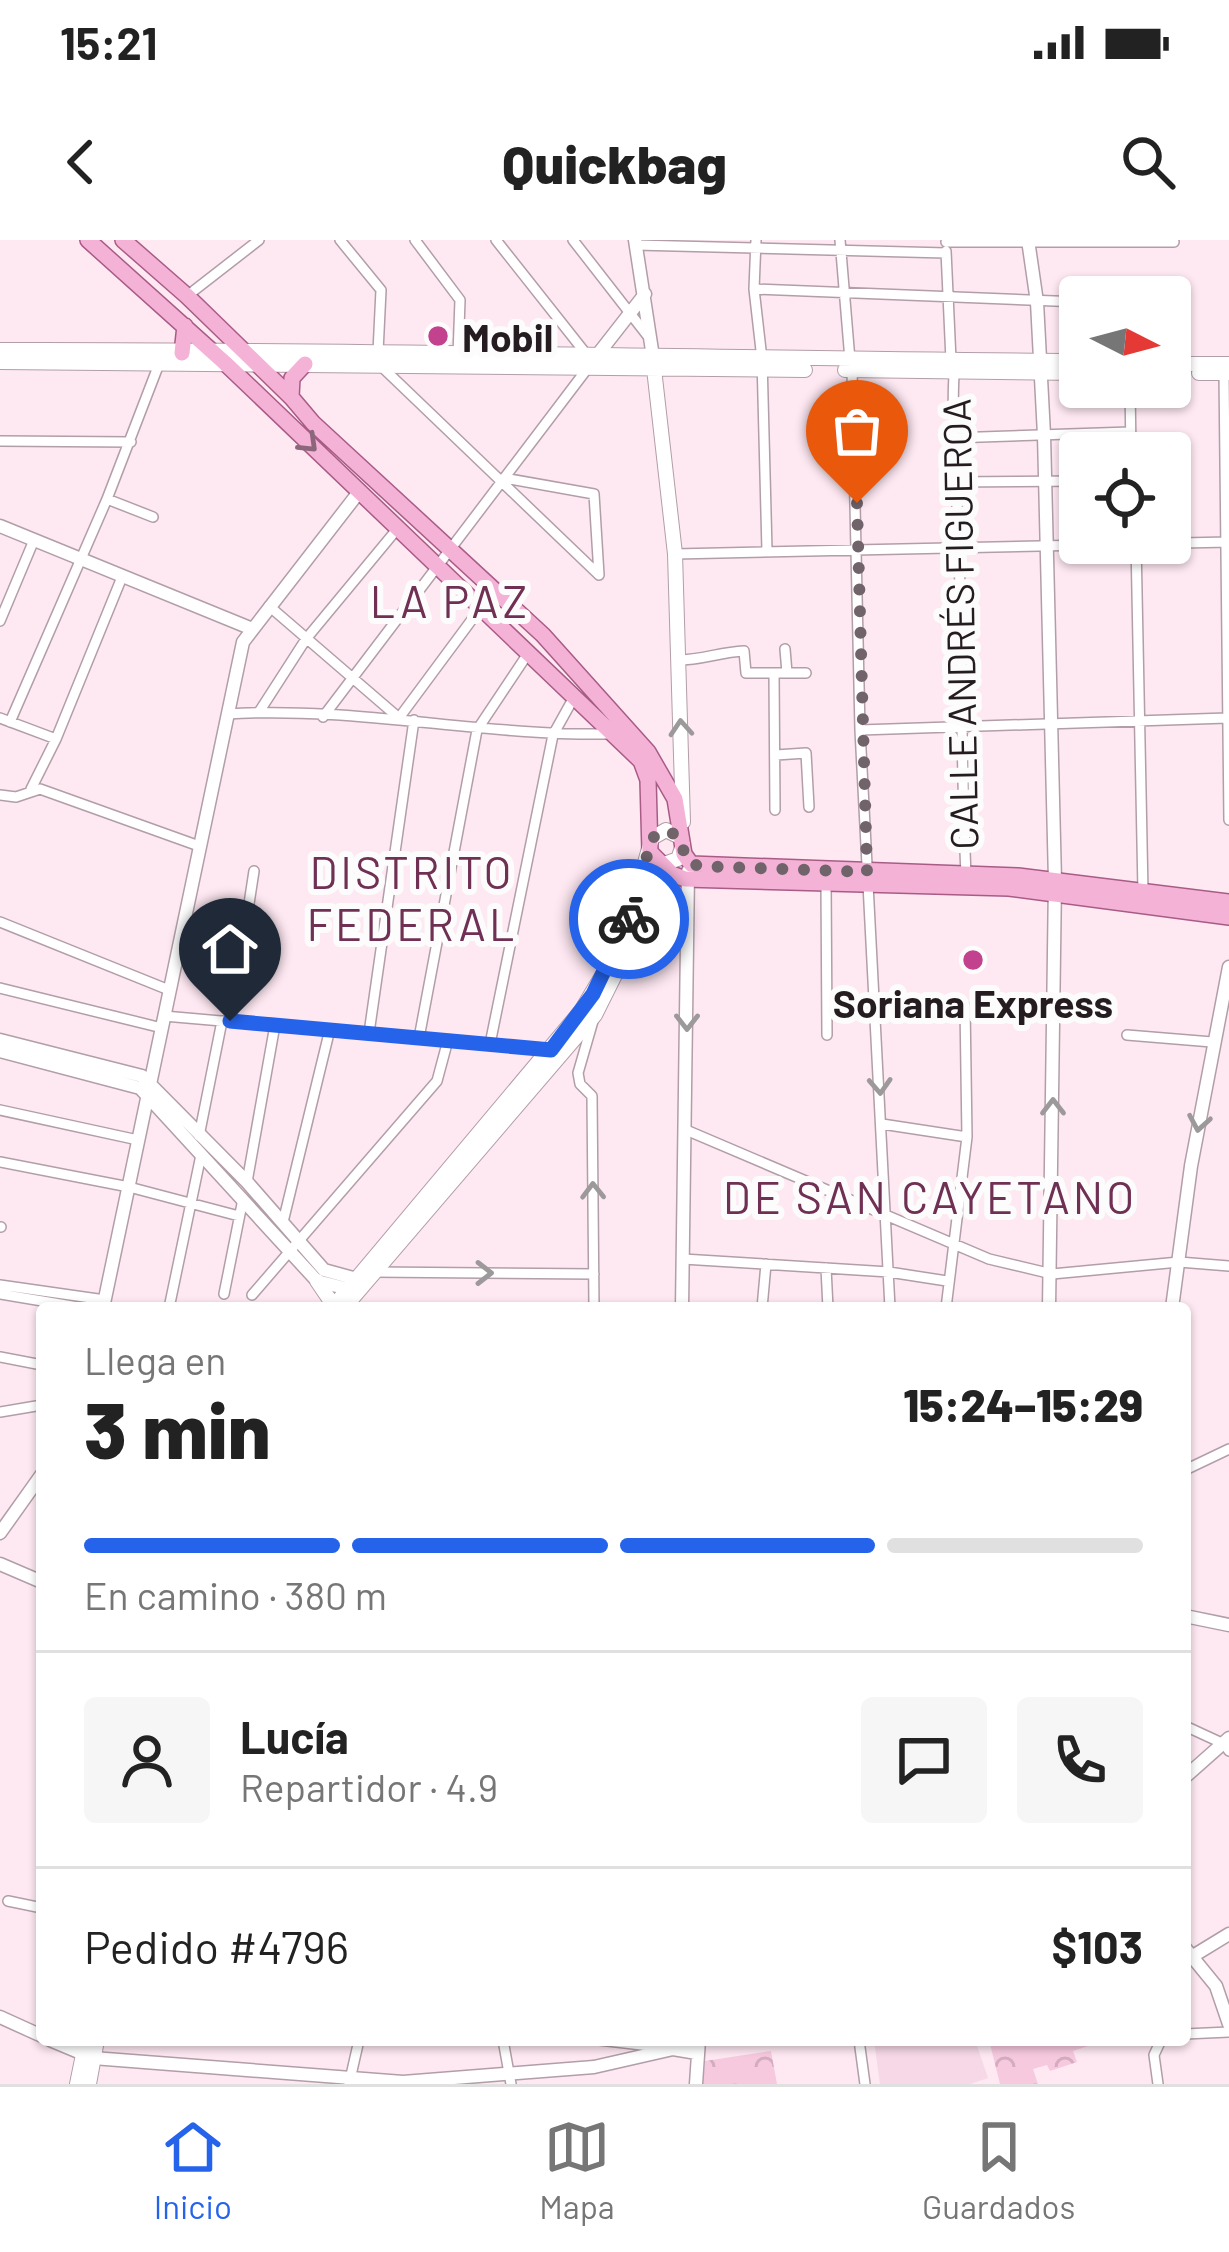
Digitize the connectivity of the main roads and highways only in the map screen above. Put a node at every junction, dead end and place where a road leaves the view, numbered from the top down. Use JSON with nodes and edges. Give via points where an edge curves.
{"nodes":[{"id":1,"x":88,"y":240,"type":"edge"},
{"id":2,"x":123,"y":240,"type":"edge"},
{"id":3,"x":185,"y":326,"type":"junction"},
{"id":4,"x":238,"y":349,"type":"junction"},
{"id":5,"x":0,"y":350,"type":"edge"},
{"id":6,"x":182,"y":352,"type":"junction"},
{"id":7,"x":653,"y":356,"type":"junction"},
{"id":8,"x":95,"y":357,"type":"junction"},
{"id":9,"x":218,"y":357,"type":"junction"},
{"id":10,"x":379,"y":358,"type":"junction"},
{"id":11,"x":590,"y":360,"type":"junction"},
{"id":12,"x":0,"y":362,"type":"edge"},
{"id":13,"x":254,"y":363,"type":"junction"},
{"id":14,"x":305,"y":364,"type":"junction"},
{"id":15,"x":1059,"y":364,"type":"edge"},
{"id":16,"x":1041,"y":367,"type":"junction"},
{"id":17,"x":1191,"y":369,"type":"edge"},
{"id":18,"x":1059,"y":370,"type":"edge"},
{"id":19,"x":1227,"y":370,"type":"edge"},
{"id":20,"x":291,"y":397,"type":"junction"},
{"id":21,"x":681,"y":841,"type":"junction"},
{"id":22,"x":649,"y":845,"type":"junction"},
{"id":23,"x":664,"y":864,"type":"junction"},
{"id":24,"x":688,"y":871,"type":"junction"},
{"id":25,"x":868,"y":878,"type":"junction"},
{"id":26,"x":1054,"y":888,"type":"junction"},
{"id":27,"x":1229,"y":902,"type":"edge"},
{"id":28,"x":1229,"y":917,"type":"edge"},
{"id":29,"x":617,"y":961,"type":"junction"},
{"id":30,"x":317,"y":1280,"type":"road end"},
{"id":31,"x":360,"y":1282,"type":"junction"},
{"id":32,"x":332,"y":1302,"type":"edge"},
{"id":33,"x":341,"y":1302,"type":"edge"},
{"id":34,"x":87,"y":2051,"type":"edge"},
{"id":35,"x":77,"y":2084,"type":"edge"},
{"id":36,"x":89,"y":2084,"type":"edge"}],
"edges":[{"from":1,"to":3,"type":"main road"},
{"from":2,"to":4,"type":"main road"},
{"from":3,"to":6,"type":"main road"},
{"from":3,"to":9,"type":"main road"},
{"from":4,"to":9,"type":"main road"},
{"from":4,"to":10,"type":"main road"},
{"from":4,"to":13,"type":"main road"},
{"from":5,"to":8,"type":"main road"},
{"from":6,"to":8,"type":"main road"},
{"from":6,"to":9,"type":"main road"},
{"from":7,"to":11,"type":"main road"},
{"from":7,"to":16,"type":"main road"},
{"from":21,"to":7,"type":"main road","one_way":true,"via":[[675,554]]},
{"from":8,"to":9,"type":"main road","via":[[159,364]]},
{"from":8,"to":12,"type":"main road"},
{"from":9,"to":13,"type":"main road"},
{"from":9,"to":22,"type":"main road","one_way":true,"via":[[644,766]]},
{"from":10,"to":11,"type":"main road"},
{"from":10,"to":11,"type":"main road"},
{"from":10,"to":14,"type":"main road"},
{"from":13,"to":14,"type":"main road"},
{"from":13,"to":20,"type":"main road"},
{"from":14,"to":20,"type":"main road","via":[[292,378]]},
{"from":15,"to":16,"type":"main road"},
{"from":16,"to":18,"type":"main road"},
{"from":17,"to":19,"type":"main road"},
{"from":20,"to":21,"type":"main road","via":[[543,635],[648,752],[675,800]]},
{"from":21,"to":22,"type":"main road","via":[[666,830]]},
{"from":21,"to":23,"type":"main road","via":[[678,859]]},
{"from":21,"to":24,"type":"main road"},
{"from":22,"to":23,"type":"main road"},
{"from":22,"to":29,"type":"main road"},
{"from":23,"to":24,"type":"main road","via":[[672,874]]},
{"from":23,"to":29,"type":"main road"},
{"from":24,"to":25,"type":"main road"},
{"from":24,"to":25,"type":"main road","via":[[826,883]]},
{"from":25,"to":26,"type":"main road"},
{"from":25,"to":26,"type":"main road","via":[[965,875]]},
{"from":26,"to":27,"type":"main road"},
{"from":26,"to":28,"type":"main road"},
{"from":29,"to":31,"type":"main road"},
{"from":29,"to":31,"type":"main road","via":[[595,1016]]},
{"from":30,"to":32,"type":"main road"},
{"from":31,"to":33,"type":"main road"},
{"from":34,"to":35,"type":"main road"},
{"from":34,"to":36,"type":"main road"}]}
